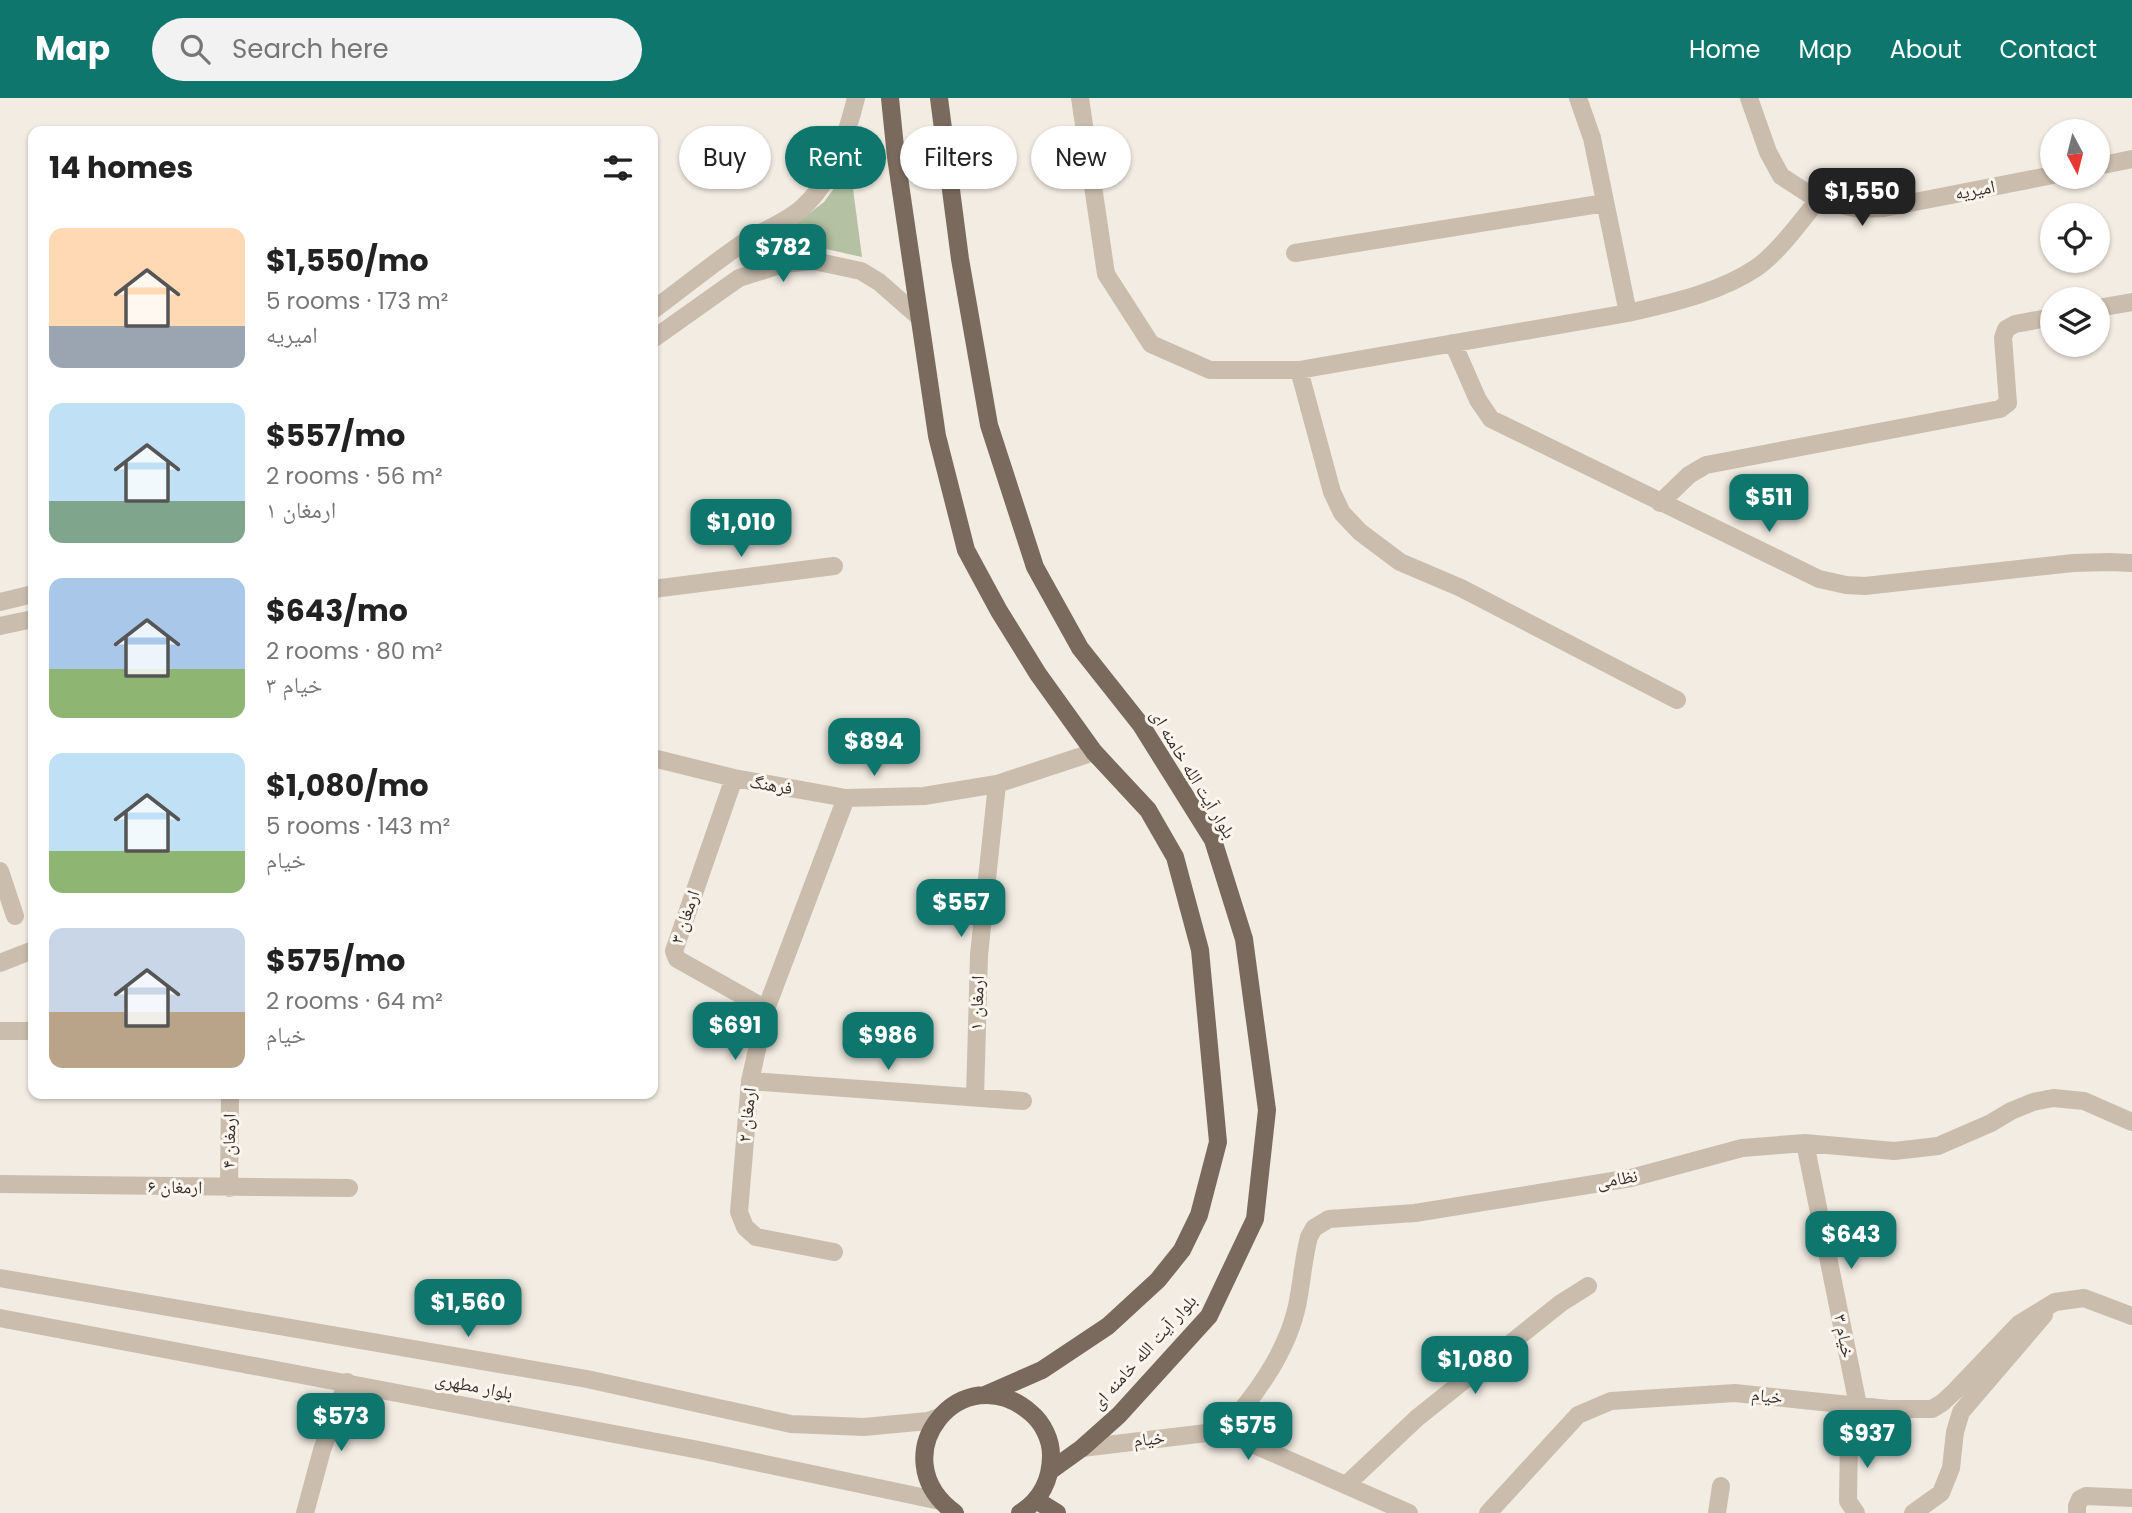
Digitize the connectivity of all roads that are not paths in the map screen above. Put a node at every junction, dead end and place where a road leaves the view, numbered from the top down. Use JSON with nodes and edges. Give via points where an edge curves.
{"nodes":[{"id":1,"x":856,"y":98,"type":"edge"},
{"id":2,"x":890,"y":98,"type":"edge"},
{"id":3,"x":939,"y":98,"type":"edge"},
{"id":4,"x":1080,"y":98,"type":"edge"},
{"id":5,"x":1578,"y":98,"type":"edge"},
{"id":6,"x":1749,"y":98,"type":"edge"},
{"id":7,"x":2132,"y":159,"type":"edge"},
{"id":8,"x":2110,"y":164,"type":"edge"},
{"id":9,"x":2040,"y":178,"type":"edge"},
{"id":10,"x":1818,"y":200,"type":"junction"},
{"id":11,"x":1605,"y":203,"type":"junction"},
{"id":12,"x":1295,"y":253,"type":"dead end"},
{"id":13,"x":2132,"y":302,"type":"edge"},
{"id":14,"x":658,"y":306,"type":"edge"},
{"id":15,"x":2110,"y":306,"type":"edge"},
{"id":16,"x":1628,"y":313,"type":"junction"},
{"id":17,"x":919,"y":317,"type":"junction"},
{"id":18,"x":2040,"y":319,"type":"edge"},
{"id":19,"x":658,"y":335,"type":"edge"},
{"id":20,"x":1453,"y":343,"type":"junction"},
{"id":21,"x":1299,"y":370,"type":"junction"},
{"id":22,"x":1660,"y":503,"type":"junction"},
{"id":23,"x":2132,"y":564,"type":"edge"},
{"id":24,"x":834,"y":566,"type":"dead end"},
{"id":25,"x":658,"y":588,"type":"edge"},
{"id":26,"x":28,"y":595,"type":"edge"},
{"id":27,"x":0,"y":602,"type":"edge"},
{"id":28,"x":28,"y":620,"type":"edge"},
{"id":29,"x":0,"y":626,"type":"edge"},
{"id":30,"x":1676,"y":700,"type":"dead end"},
{"id":31,"x":1094,"y":752,"type":"junction"},
{"id":32,"x":658,"y":759,"type":"edge"},
{"id":33,"x":734,"y":778,"type":"junction"},
{"id":34,"x":997,"y":784,"type":"junction"},
{"id":35,"x":846,"y":798,"type":"junction"},
{"id":36,"x":0,"y":871,"type":"edge"},
{"id":37,"x":15,"y":916,"type":"dead end"},
{"id":38,"x":28,"y":952,"type":"edge"},
{"id":39,"x":0,"y":963,"type":"edge"},
{"id":40,"x":766,"y":1009,"type":"junction"},
{"id":41,"x":0,"y":1031,"type":"edge"},
{"id":42,"x":28,"y":1031,"type":"edge"},
{"id":43,"x":750,"y":1082,"type":"junction"},
{"id":44,"x":975,"y":1097,"type":"junction"},
{"id":45,"x":230,"y":1099,"type":"edge"},
{"id":46,"x":1023,"y":1101,"type":"dead end"},
{"id":47,"x":2132,"y":1122,"type":"edge"},
{"id":48,"x":1805,"y":1143,"type":"junction"},
{"id":49,"x":0,"y":1184,"type":"edge"},
{"id":50,"x":229,"y":1188,"type":"junction"},
{"id":51,"x":349,"y":1188,"type":"dead end"},
{"id":52,"x":834,"y":1252,"type":"dead end"},
{"id":53,"x":0,"y":1278,"type":"edge"},
{"id":54,"x":1588,"y":1286,"type":"dead end"},
{"id":55,"x":2055,"y":1302,"type":"junction"},
{"id":56,"x":2132,"y":1316,"type":"edge"},
{"id":57,"x":0,"y":1318,"type":"edge"},
{"id":58,"x":347,"y":1382,"type":"junction"},
{"id":59,"x":985,"y":1395,"type":"junction"},
{"id":60,"x":1858,"y":1405,"type":"junction"},
{"id":61,"x":939,"y":1417,"type":"junction"},
{"id":62,"x":1223,"y":1430,"type":"junction"},
{"id":63,"x":1849,"y":1437,"type":"dead end"},
{"id":64,"x":1082,"y":1448,"type":"junction"},
{"id":65,"x":1050,"y":1471,"type":"junction"},
{"id":66,"x":1346,"y":1485,"type":"junction"},
{"id":67,"x":1721,"y":1486,"type":"dead end"},
{"id":68,"x":2132,"y":1499,"type":"edge"},
{"id":69,"x":1036,"y":1500,"type":"junction"},
{"id":70,"x":940,"y":1501,"type":"junction"},
{"id":71,"x":305,"y":1513,"type":"edge"},
{"id":72,"x":955,"y":1513,"type":"edge"},
{"id":73,"x":1020,"y":1513,"type":"edge"},
{"id":74,"x":1057,"y":1513,"type":"edge"},
{"id":75,"x":1409,"y":1513,"type":"edge"},
{"id":76,"x":1488,"y":1513,"type":"edge"},
{"id":77,"x":1717,"y":1513,"type":"edge"},
{"id":78,"x":1856,"y":1513,"type":"edge"},
{"id":79,"x":1913,"y":1513,"type":"edge"},
{"id":80,"x":2077,"y":1513,"type":"edge"}],
"edges":[{"from":1,"to":14,"type":"street","via":[[846,139],[823,185],[802,208],[746,242]]},
{"from":2,"to":17,"type":"main road"},
{"from":3,"to":64,"type":"main road","name":"بلوار آیت الله خامنه ای","via":[[960,260],[989,425],[1035,567],[1080,648],[1141,725],[1213,840],[1244,939],[1267,1110],[1255,1219],[1209,1316],[1119,1415]]},
{"from":4,"to":21,"type":"street","via":[[1106,274],[1151,344],[1210,370]]},
{"from":5,"to":11,"type":"street","via":[[1592,138]]},
{"from":6,"to":10,"type":"street","name":"امیریه","via":[[1781,176]]},
{"from":7,"to":8,"type":"street"},
{"from":9,"to":10,"type":"street","name":"امیریه","via":[[1884,208],[1859,209]]},
{"from":10,"to":16,"type":"street","via":[[1757,268],[1722,286]]},
{"from":11,"to":12,"type":"street"},
{"from":11,"to":16,"type":"street"},
{"from":13,"to":15,"type":"street"},
{"from":16,"to":20,"type":"street"},
{"from":17,"to":19,"type":"street","via":[[861,271],[814,261],[783,264],[739,278]]},
{"from":17,"to":31,"type":"main road","via":[[937,436],[966,550],[1038,674]]},
{"from":18,"to":22,"type":"street","via":[[2006,328],[2008,403],[2000,409],[1706,464]]},
{"from":20,"to":21,"type":"street"},
{"from":20,"to":22,"type":"street","via":[[1491,419]]},
{"from":21,"to":30,"type":"street","via":[[1332,492],[1342,513],[1360,532],[1400,562],[1461,588]]},
{"from":22,"to":23,"type":"street","via":[[1819,579],[1846,585],[2073,563]]},
{"from":24,"to":25,"type":"street"},
{"from":26,"to":27,"type":"street"},
{"from":28,"to":29,"type":"street"},
{"from":31,"to":34,"type":"street","name":"فرهنگ"},
{"from":31,"to":59,"type":"main road","via":[[1148,810],[1175,857],[1200,950],[1218,1142],[1199,1215],[1182,1250],[1158,1280],[1108,1326],[1042,1370]]},
{"from":32,"to":33,"type":"street","name":"فرهنگ"},
{"from":33,"to":35,"type":"street","name":"فرهنگ"},
{"from":33,"to":40,"type":"street","name":"ارمغان ۳","via":[[674,951],[677,959]]},
{"from":34,"to":35,"type":"street","name":"فرهنگ","via":[[925,796]]},
{"from":34,"to":44,"type":"street","name":"ارمغان ۱","via":[[979,955]]},
{"from":35,"to":40,"type":"street","name":"ارمغان ۲"},
{"from":36,"to":37,"type":"street"},
{"from":38,"to":39,"type":"street"},
{"from":40,"to":43,"type":"street","name":"ارمغان ۲"},
{"from":41,"to":42,"type":"street"},
{"from":43,"to":44,"type":"street"},
{"from":43,"to":52,"type":"street","name":"ارمغان ۲","via":[[739,1212],[746,1227],[756,1237]]},
{"from":44,"to":46,"type":"street"},
{"from":45,"to":50,"type":"street","name":"ارمغان ۴"},
{"from":47,"to":48,"type":"street","name":"نظامی","via":[[2084,1101],[2053,1098],[2011,1111],[1938,1146],[1894,1151]]},
{"from":48,"to":60,"type":"street","name":"خیام ۳"},
{"from":48,"to":62,"type":"street","name":"نظامی","via":[[1742,1148],[1631,1178],[1415,1213],[1329,1219],[1309,1237],[1296,1309],[1280,1353]]},
{"from":49,"to":50,"type":"street","name":"ارمغان ۶"},
{"from":50,"to":51,"type":"street","name":"ارمغان ۶"},
{"from":53,"to":61,"type":"street","name":"بلوار مطهری","via":[[587,1379],[791,1424],[864,1427]]},
{"from":54,"to":66,"type":"street","via":[[1417,1418]]},
{"from":55,"to":56,"type":"street","name":"خیام","via":[[2084,1298]]},
{"from":55,"to":60,"type":"street","name":"خیام","via":[[2019,1324],[1942,1404],[1909,1410]]},
{"from":55,"to":79,"type":"street","via":[[1961,1412],[1951,1468],[1941,1493]]},
{"from":57,"to":58,"type":"street","name":"بلوار مطهری"},
{"from":58,"to":70,"type":"street","name":"بلوار مطهری"},
{"from":58,"to":71,"type":"street"},
{"from":59,"to":61,"type":"main road","via":[[960,1401]]},
{"from":59,"to":65,"type":"main road","via":[[1004,1397],[1036,1417],[1051,1452]]},
{"from":60,"to":76,"type":"street","name":"خیام","via":[[1735,1393],[1611,1401],[1578,1415]]},
{"from":61,"to":70,"type":"main road","via":[[929,1433],[924,1468]]},
{"from":62,"to":64,"type":"street","name":"خیام"},
{"from":62,"to":66,"type":"street"},
{"from":63,"to":78,"type":"street","via":[[1848,1501]]},
{"from":64,"to":65,"type":"main road","name":"بلوار آیت الله خامنه ای"},
{"from":65,"to":69,"type":"main road"},
{"from":66,"to":75,"type":"street"},
{"from":67,"to":77,"type":"street"},
{"from":68,"to":80,"type":"street","via":[[2086,1496],[2080,1499]]},
{"from":69,"to":73,"type":"main road"},
{"from":69,"to":74,"type":"main road"},
{"from":70,"to":72,"type":"main road"}]}
